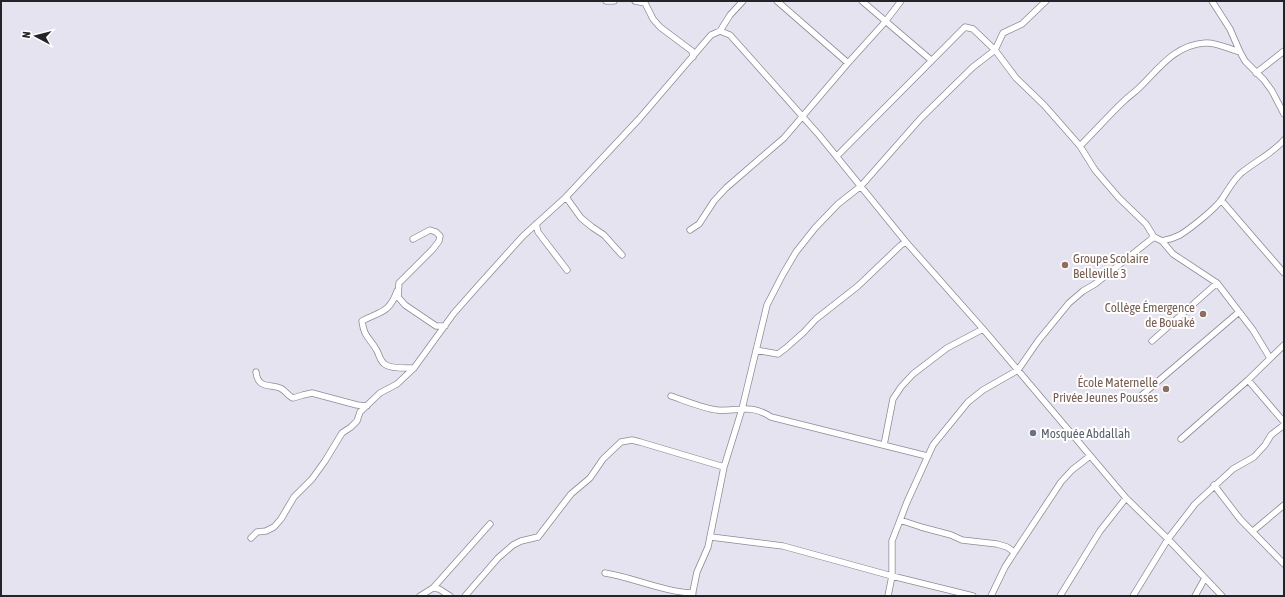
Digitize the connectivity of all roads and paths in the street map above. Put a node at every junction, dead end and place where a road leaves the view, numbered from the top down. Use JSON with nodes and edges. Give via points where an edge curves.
{"nodes":[{"id":1,"x":606,"y":1,"type":"edge"},
{"id":2,"x":614,"y":1,"type":"edge"},
{"id":3,"x":635,"y":1,"type":"edge"},
{"id":4,"x":743,"y":1,"type":"edge"},
{"id":5,"x":777,"y":1,"type":"edge"},
{"id":6,"x":862,"y":1,"type":"edge"},
{"id":7,"x":901,"y":1,"type":"edge"},
{"id":8,"x":1046,"y":1,"type":"edge"},
{"id":9,"x":1212,"y":1,"type":"edge"},
{"id":10,"x":885,"y":22,"type":"junction"},
{"id":11,"x":720,"y":31,"type":"junction"},
{"id":12,"x":995,"y":50,"type":"junction"},
{"id":13,"x":1284,"y":51,"type":"edge"},
{"id":14,"x":1240,"y":52,"type":"junction"},
{"id":15,"x":693,"y":57,"type":"junction"},
{"id":16,"x":931,"y":60,"type":"junction"},
{"id":17,"x":848,"y":63,"type":"junction"},
{"id":18,"x":1256,"y":73,"type":"junction"},
{"id":19,"x":1284,"y":114,"type":"edge"},
{"id":20,"x":803,"y":116,"type":"junction"},
{"id":21,"x":1284,"y":140,"type":"edge"},
{"id":22,"x":1080,"y":146,"type":"junction"},
{"id":23,"x":837,"y":156,"type":"junction"},
{"id":24,"x":861,"y":186,"type":"junction"},
{"id":25,"x":566,"y":197,"type":"junction"},
{"id":26,"x":1221,"y":200,"type":"junction"},
{"id":27,"x":536,"y":224,"type":"junction"},
{"id":28,"x":690,"y":230,"type":"dead end"},
{"id":29,"x":1154,"y":237,"type":"junction"},
{"id":30,"x":413,"y":240,"type":"dead end"},
{"id":31,"x":1162,"y":241,"type":"junction"},
{"id":32,"x":906,"y":242,"type":"junction"},
{"id":33,"x":622,"y":255,"type":"dead end"},
{"id":34,"x":568,"y":270,"type":"dead end"},
{"id":35,"x":1284,"y":273,"type":"edge"},
{"id":36,"x":400,"y":283,"type":"junction"},
{"id":37,"x":1217,"y":283,"type":"junction"},
{"id":38,"x":1239,"y":312,"type":"junction"},
{"id":39,"x":445,"y":326,"type":"junction"},
{"id":40,"x":983,"y":329,"type":"junction"},
{"id":41,"x":1152,"y":341,"type":"dead end"},
{"id":42,"x":1284,"y":345,"type":"edge"},
{"id":43,"x":756,"y":350,"type":"junction"},
{"id":44,"x":1270,"y":358,"type":"junction"},
{"id":45,"x":414,"y":368,"type":"junction"},
{"id":46,"x":1018,"y":370,"type":"junction"},
{"id":47,"x":256,"y":372,"type":"dead end"},
{"id":48,"x":1248,"y":380,"type":"junction"},
{"id":49,"x":1142,"y":395,"type":"dead end"},
{"id":50,"x":672,"y":396,"type":"dead end"},
{"id":51,"x":368,"y":406,"type":"junction"},
{"id":52,"x":742,"y":409,"type":"junction"},
{"id":53,"x":1284,"y":424,"type":"edge"},
{"id":54,"x":1181,"y":439,"type":"dead end"},
{"id":55,"x":884,"y":445,"type":"junction"},
{"id":56,"x":927,"y":456,"type":"junction"},
{"id":57,"x":1090,"y":456,"type":"junction"},
{"id":58,"x":724,"y":467,"type":"junction"},
{"id":59,"x":1214,"y":485,"type":"junction"},
{"id":60,"x":1126,"y":498,"type":"junction"},
{"id":61,"x":1284,"y":505,"type":"edge"},
{"id":62,"x":900,"y":520,"type":"junction"},
{"id":63,"x":490,"y":524,"type":"dead end"},
{"id":64,"x":1253,"y":531,"type":"junction"},
{"id":65,"x":710,"y":537,"type":"junction"},
{"id":66,"x":251,"y":538,"type":"dead end"},
{"id":67,"x":1168,"y":539,"type":"junction"},
{"id":68,"x":1014,"y":552,"type":"junction"},
{"id":69,"x":1284,"y":564,"type":"edge"},
{"id":70,"x":605,"y":573,"type":"dead end"},
{"id":71,"x":892,"y":576,"type":"junction"},
{"id":72,"x":1205,"y":578,"type":"junction"},
{"id":73,"x":433,"y":588,"type":"junction"},
{"id":74,"x":692,"y":594,"type":"edge"},
{"id":75,"x":952,"y":594,"type":"edge"},
{"id":76,"x":420,"y":596,"type":"edge"},
{"id":77,"x":450,"y":596,"type":"edge"},
{"id":78,"x":465,"y":596,"type":"edge"},
{"id":79,"x":888,"y":596,"type":"edge"},
{"id":80,"x":973,"y":596,"type":"edge"},
{"id":81,"x":991,"y":596,"type":"edge"},
{"id":82,"x":1060,"y":596,"type":"edge"},
{"id":83,"x":1134,"y":596,"type":"edge"},
{"id":84,"x":1195,"y":596,"type":"edge"},
{"id":85,"x":1222,"y":596,"type":"edge"}],
"edges":[{"from":1,"to":2,"type":"street"},
{"from":3,"to":15,"type":"street","via":[[645,3],[660,27],[692,51]]},
{"from":4,"to":11,"type":"street"},
{"from":5,"to":17,"type":"street"},
{"from":6,"to":10,"type":"street"},
{"from":7,"to":10,"type":"street"},
{"from":8,"to":12,"type":"street","via":[[1022,24],[1002,33]]},
{"from":9,"to":14,"type":"street","via":[[1230,29]]},
{"from":10,"to":16,"type":"street"},
{"from":10,"to":17,"type":"street"},
{"from":11,"to":15,"type":"street","via":[[711,35]]},
{"from":11,"to":20,"type":"street","via":[[730,35]]},
{"from":12,"to":16,"type":"street","via":[[973,29],[965,27]]},
{"from":12,"to":22,"type":"street","via":[[1016,78]]},
{"from":12,"to":24,"type":"street","via":[[973,67],[921,118]]},
{"from":13,"to":18,"type":"street"},
{"from":14,"to":18,"type":"street"},
{"from":14,"to":22,"type":"street","via":[[1204,43],[1174,54],[1124,100]]},
{"from":15,"to":25,"type":"street"},
{"from":16,"to":23,"type":"street"},
{"from":17,"to":20,"type":"street"},
{"from":18,"to":19,"type":"street","via":[[1272,91]]},
{"from":20,"to":23,"type":"street"},
{"from":20,"to":28,"type":"street","via":[[784,138],[726,188],[699,224]]},
{"from":21,"to":26,"type":"street","via":[[1233,181]]},
{"from":22,"to":29,"type":"street","via":[[1095,170],[1146,224]]},
{"from":23,"to":24,"type":"street"},
{"from":24,"to":32,"type":"street"},
{"from":24,"to":43,"type":"street","via":[[824,218],[796,252],[767,305]]},
{"from":25,"to":27,"type":"street"},
{"from":25,"to":33,"type":"street","via":[[581,218],[604,235]]},
{"from":26,"to":31,"type":"street","via":[[1180,235]]},
{"from":26,"to":35,"type":"street"},
{"from":27,"to":34,"type":"street","via":[[538,232]]},
{"from":27,"to":39,"type":"street","via":[[477,287]]},
{"from":29,"to":31,"type":"street"},
{"from":29,"to":46,"type":"street","via":[[1069,303]]},
{"from":30,"to":36,"type":"street","via":[[430,230],[440,236],[433,249]]},
{"from":31,"to":37,"type":"street","via":[[1173,254]]},
{"from":32,"to":40,"type":"street"},
{"from":32,"to":43,"type":"street","via":[[778,354]]},
{"from":36,"to":39,"type":"street","via":[[398,297],[405,305],[436,326]]},
{"from":36,"to":45,"type":"street","via":[[388,308],[362,321],[363,330],[386,366]]},
{"from":37,"to":38,"type":"street"},
{"from":37,"to":41,"type":"street"},
{"from":38,"to":44,"type":"street"},
{"from":38,"to":49,"type":"street"},
{"from":39,"to":45,"type":"street"},
{"from":40,"to":46,"type":"street"},
{"from":40,"to":55,"type":"street","via":[[947,348],[913,374],[901,387],[893,399]]},
{"from":42,"to":44,"type":"street"},
{"from":43,"to":52,"type":"street"},
{"from":44,"to":48,"type":"street"},
{"from":45,"to":51,"type":"street","via":[[398,384],[380,393]]},
{"from":46,"to":56,"type":"street","via":[[983,390],[968,402],[932,445]]},
{"from":46,"to":57,"type":"street"},
{"from":47,"to":51,"type":"street","via":[[260,382],[279,388],[293,398],[312,393]]},
{"from":48,"to":53,"type":"street"},
{"from":48,"to":54,"type":"street"},
{"from":50,"to":52,"type":"street","via":[[716,410]]},
{"from":51,"to":66,"type":"street","via":[[360,412],[354,424],[342,433],[312,479],[294,497],[274,527],[257,532]]},
{"from":52,"to":55,"type":"street","via":[[755,409],[771,417]]},
{"from":52,"to":58,"type":"street"},
{"from":53,"to":59,"type":"street","via":[[1271,435],[1254,457],[1233,469]]},
{"from":55,"to":56,"type":"street"},
{"from":56,"to":62,"type":"street"},
{"from":57,"to":60,"type":"street"},
{"from":57,"to":68,"type":"street","via":[[1061,482]]},
{"from":58,"to":65,"type":"street"},
{"from":58,"to":78,"type":"street","via":[[632,440],[620,442],[603,459],[590,478],[571,494],[538,537],[513,545],[498,558]]},
{"from":59,"to":64,"type":"street","via":[[1240,519]]},
{"from":59,"to":67,"type":"street","via":[[1195,504]]},
{"from":60,"to":67,"type":"street"},
{"from":60,"to":82,"type":"street","via":[[1100,531]]},
{"from":61,"to":64,"type":"street"},
{"from":62,"to":68,"type":"street","via":[[951,534],[962,540],[997,544]]},
{"from":62,"to":71,"type":"street","via":[[892,541]]},
{"from":63,"to":73,"type":"street"},
{"from":64,"to":69,"type":"street"},
{"from":65,"to":71,"type":"street","via":[[783,546]]},
{"from":65,"to":74,"type":"street"},
{"from":67,"to":72,"type":"street"},
{"from":67,"to":83,"type":"street"},
{"from":68,"to":81,"type":"street"},
{"from":70,"to":74,"type":"street"},
{"from":71,"to":75,"type":"street"},
{"from":71,"to":79,"type":"street"},
{"from":72,"to":84,"type":"street"},
{"from":72,"to":85,"type":"street"},
{"from":73,"to":76,"type":"street"},
{"from":73,"to":77,"type":"street","via":[[440,589]]},
{"from":75,"to":80,"type":"street"}]}
